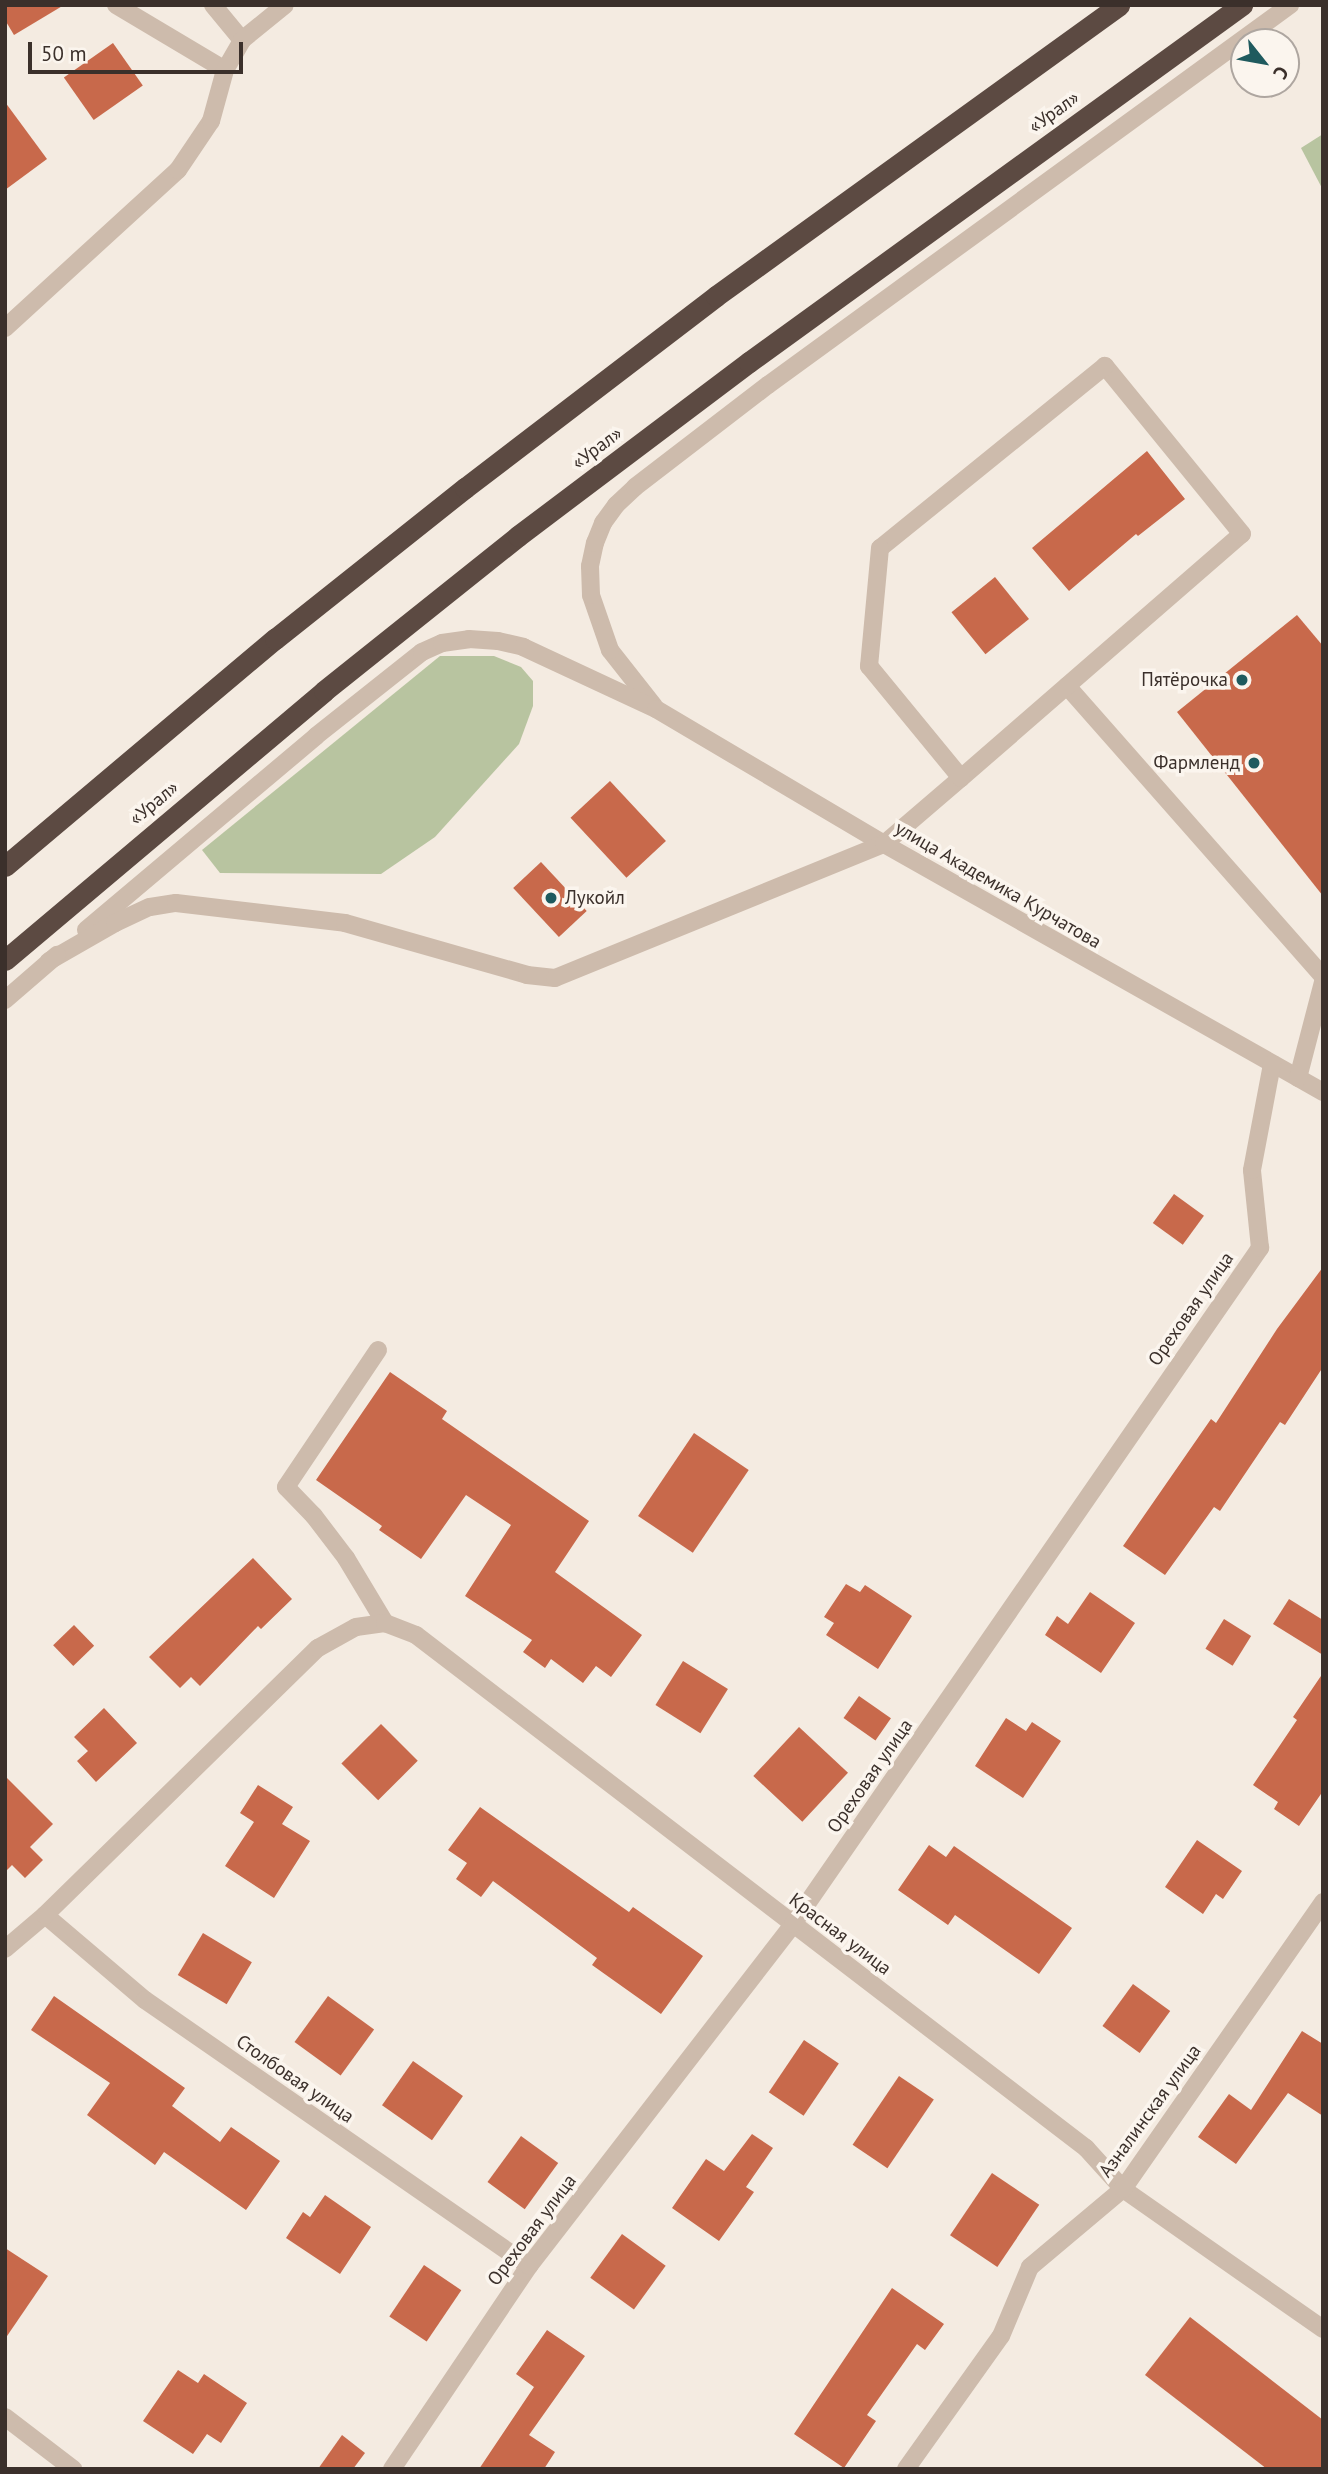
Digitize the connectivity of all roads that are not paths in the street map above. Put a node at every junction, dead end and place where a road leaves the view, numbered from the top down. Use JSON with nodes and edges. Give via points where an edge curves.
{"nodes":[{"id":1,"x":116,"y":5,"type":"edge"},
{"id":2,"x":213,"y":5,"type":"edge"},
{"id":3,"x":285,"y":5,"type":"edge"},
{"id":4,"x":1119,"y":5,"type":"edge"},
{"id":5,"x":1242,"y":5,"type":"edge"},
{"id":6,"x":1290,"y":5,"type":"edge"},
{"id":7,"x":242,"y":40,"type":"junction"},
{"id":8,"x":225,"y":70,"type":"junction"},
{"id":9,"x":5,"y":328,"type":"edge"},
{"id":10,"x":1067,"y":686,"type":"junction"},
{"id":11,"x":656,"y":709,"type":"junction"},
{"id":12,"x":961,"y":778,"type":"junction"},
{"id":13,"x":884,"y":844,"type":"junction"},
{"id":14,"x":5,"y":866,"type":"edge"},
{"id":15,"x":5,"y":960,"type":"edge"},
{"id":16,"x":50,"y":961,"type":"junction"},
{"id":17,"x":1323,"y":976,"type":"edge"},
{"id":18,"x":1323,"y":982,"type":"edge"},
{"id":19,"x":5,"y":1000,"type":"edge"},
{"id":20,"x":1272,"y":1064,"type":"junction"},
{"id":21,"x":1298,"y":1078,"type":"junction"},
{"id":22,"x":1323,"y":1092,"type":"edge"},
{"id":23,"x":378,"y":1350,"type":"dead end"},
{"id":24,"x":385,"y":1623,"type":"junction"},
{"id":25,"x":1323,"y":1902,"type":"edge"},
{"id":26,"x":45,"y":1915,"type":"junction"},
{"id":27,"x":793,"y":1924,"type":"junction"},
{"id":28,"x":5,"y":1949,"type":"edge"},
{"id":29,"x":1123,"y":2189,"type":"junction"},
{"id":30,"x":529,"y":2266,"type":"junction"},
{"id":31,"x":1323,"y":2329,"type":"edge"},
{"id":32,"x":5,"y":2417,"type":"edge"},
{"id":33,"x":73,"y":2469,"type":"edge"},
{"id":34,"x":392,"y":2469,"type":"edge"},
{"id":35,"x":906,"y":2469,"type":"edge"}],
"edges":[{"from":1,"to":8,"type":"street"},
{"from":2,"to":7,"type":"street"},
{"from":3,"to":7,"type":"street"},
{"from":4,"to":14,"type":"highway","via":[[716,296],[454,497],[275,639]]},
{"from":5,"to":15,"type":"highway","name":"«Урал»","via":[[749,362],[518,536],[324,691]]},
{"from":6,"to":11,"type":"street","via":[[768,385],[616,505],[595,543],[591,595],[610,650]]},
{"from":7,"to":8,"type":"street"},
{"from":8,"to":9,"type":"street","via":[[211,121],[178,170]]},
{"from":10,"to":12,"type":"street"},
{"from":10,"to":12,"type":"street","via":[[1242,534],[1105,366],[880,548],[869,666]]},
{"from":10,"to":17,"type":"street"},
{"from":11,"to":13,"type":"street","name":"улица Академика Курчатова"},
{"from":11,"to":16,"type":"street","name":"улица Академика Курчатова","via":[[523,647],[469,639],[442,643],[394,671]]},
{"from":12,"to":13,"type":"street"},
{"from":13,"to":16,"type":"street","via":[[555,978],[527,975],[345,923],[176,903],[150,907],[115,923]]},
{"from":13,"to":20,"type":"street","name":"улица Академика Курчатова"},
{"from":16,"to":19,"type":"street"},
{"from":18,"to":21,"type":"street"},
{"from":20,"to":21,"type":"street","name":"улица Академика Курчатова"},
{"from":20,"to":27,"type":"street","name":"Ореховая улица","via":[[1252,1170],[1260,1248]]},
{"from":21,"to":22,"type":"street","name":"улица Академика Курчатова"},
{"from":23,"to":24,"type":"street","via":[[286,1487],[346,1558]]},
{"from":24,"to":26,"type":"street","via":[[356,1627],[318,1648]]},
{"from":24,"to":27,"type":"street","name":"Красная улица","via":[[416,1636]]},
{"from":25,"to":29,"type":"street","name":"Азналинская улица"},
{"from":26,"to":28,"type":"street"},
{"from":26,"to":30,"type":"street","name":"Столбовая улица","via":[[145,2000]]},
{"from":27,"to":29,"type":"street","name":"Красная улица","via":[[1086,2148]]},
{"from":27,"to":30,"type":"street","name":"Ореховая улица"},
{"from":29,"to":31,"type":"street","name":"Красная улица"},
{"from":29,"to":35,"type":"street","name":"Азналинская улица","via":[[1030,2267],[1001,2336]]},
{"from":30,"to":34,"type":"street","name":"Ореховая улица"},
{"from":32,"to":33,"type":"street"}]}
